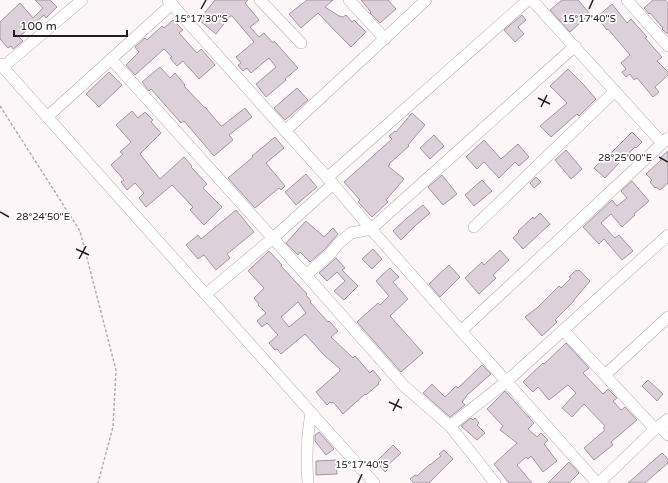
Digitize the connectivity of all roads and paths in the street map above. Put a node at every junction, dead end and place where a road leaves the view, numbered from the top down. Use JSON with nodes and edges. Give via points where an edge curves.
{"nodes":[{"id":1,"x":82,"y":0,"type":"edge"},
{"id":2,"x":260,"y":0,"type":"edge"},
{"id":3,"x":349,"y":0,"type":"edge"},
{"id":4,"x":426,"y":0,"type":"edge"},
{"id":5,"x":528,"y":0,"type":"edge"},
{"id":6,"x":532,"y":0,"type":"edge"},
{"id":7,"x":627,"y":0,"type":"edge"},
{"id":8,"x":170,"y":2,"type":"edge"},
{"id":9,"x":385,"y":39,"type":"junction"},
{"id":10,"x":301,"y":43,"type":"dead end"},
{"id":11,"x":574,"y":46,"type":"junction"},
{"id":12,"x":668,"y":46,"type":"edge"},
{"id":13,"x":111,"y":59,"type":"junction"},
{"id":14,"x":1,"y":66,"type":"edge"},
{"id":15,"x":615,"y":91,"type":"junction"},
{"id":16,"x":0,"y":106,"type":"edge"},
{"id":17,"x":47,"y":117,"type":"junction"},
{"id":18,"x":285,"y":131,"type":"junction"},
{"id":19,"x":665,"y":141,"type":"edge"},
{"id":20,"x":330,"y":181,"type":"junction"},
{"id":21,"x":474,"y":228,"type":"dead end"},
{"id":22,"x":371,"y":229,"type":"junction"},
{"id":23,"x":668,"y":235,"type":"edge"},
{"id":24,"x":273,"y":238,"type":"junction"},
{"id":25,"x":306,"y":275,"type":"junction"},
{"id":26,"x":206,"y":294,"type":"junction"},
{"id":27,"x":668,"y":317,"type":"edge"},
{"id":28,"x":563,"y":330,"type":"junction"},
{"id":29,"x":461,"y":331,"type":"junction"},
{"id":30,"x":605,"y":375,"type":"junction"},
{"id":31,"x":507,"y":381,"type":"junction"},
{"id":32,"x":311,"y":412,"type":"junction"},
{"id":33,"x":661,"y":425,"type":"edge"},
{"id":34,"x":450,"y":426,"type":"junction"},
{"id":35,"x":668,"y":435,"type":"edge"},
{"id":36,"x":371,"y":481,"type":"edge"},
{"id":37,"x":98,"y":483,"type":"edge"},
{"id":38,"x":308,"y":483,"type":"edge"},
{"id":39,"x":495,"y":483,"type":"edge"},
{"id":40,"x":598,"y":483,"type":"edge"}],
"edges":[{"from":1,"to":14,"type":"street"},
{"from":2,"to":10,"type":"street"},
{"from":3,"to":9,"type":"street"},
{"from":4,"to":9,"type":"street"},
{"from":5,"to":20,"type":"street"},
{"from":6,"to":11,"type":"street"},
{"from":7,"to":12,"type":"street"},
{"from":8,"to":13,"type":"street"},
{"from":8,"to":18,"type":"street"},
{"from":9,"to":18,"type":"street"},
{"from":11,"to":15,"type":"street"},
{"from":11,"to":22,"type":"street"},
{"from":13,"to":17,"type":"street"},
{"from":13,"to":24,"type":"street"},
{"from":14,"to":17,"type":"street"},
{"from":15,"to":19,"type":"street"},
{"from":15,"to":21,"type":"street"},
{"from":16,"to":37,"type":"path","via":[[82,238],[116,370],[113,427]]},
{"from":17,"to":26,"type":"street"},
{"from":18,"to":20,"type":"street"},
{"from":19,"to":29,"type":"street"},
{"from":20,"to":22,"type":"street"},
{"from":20,"to":24,"type":"street"},
{"from":22,"to":25,"type":"street","via":[[351,233]]},
{"from":22,"to":29,"type":"street"},
{"from":23,"to":28,"type":"street"},
{"from":24,"to":25,"type":"street"},
{"from":24,"to":26,"type":"street"},
{"from":25,"to":34,"type":"street","via":[[404,386]]},
{"from":26,"to":32,"type":"street"},
{"from":27,"to":30,"type":"street"},
{"from":28,"to":30,"type":"street"},
{"from":28,"to":31,"type":"street"},
{"from":29,"to":31,"type":"street"},
{"from":30,"to":33,"type":"street"},
{"from":31,"to":34,"type":"street"},
{"from":31,"to":40,"type":"street"},
{"from":32,"to":36,"type":"street"},
{"from":32,"to":38,"type":"street","via":[[308,432]]},
{"from":33,"to":35,"type":"street"},
{"from":33,"to":40,"type":"street"},
{"from":34,"to":39,"type":"street"}]}
